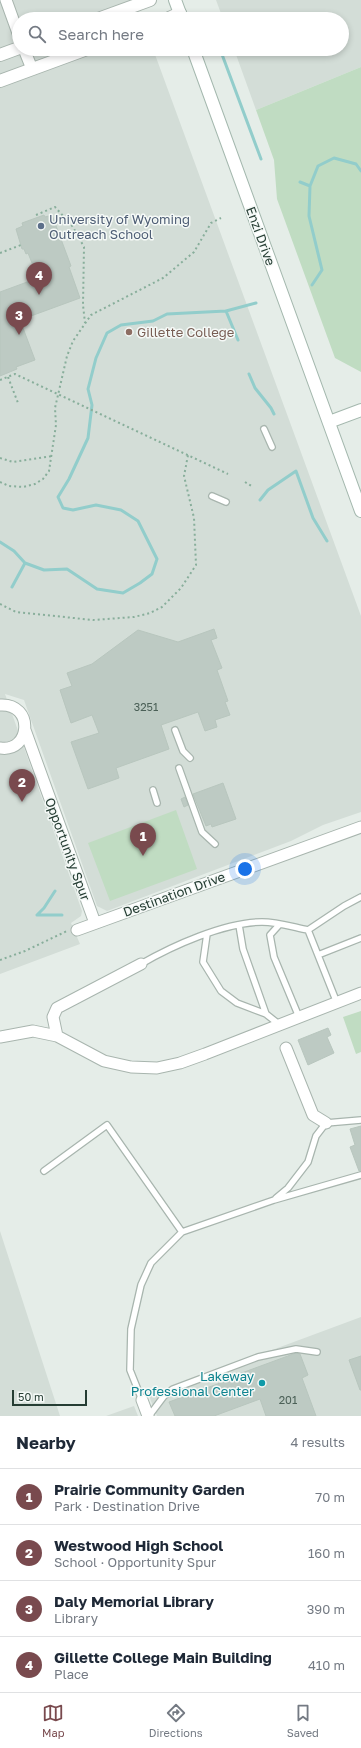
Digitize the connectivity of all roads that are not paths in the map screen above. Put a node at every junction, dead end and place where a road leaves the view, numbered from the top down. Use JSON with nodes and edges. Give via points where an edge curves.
{"nodes":[{"id":1,"x":6,"y":0,"type":"edge"},
{"id":2,"x":150,"y":0,"type":"edge"},
{"id":3,"x":175,"y":0,"type":"edge"},
{"id":4,"x":117,"y":12,"type":"edge"},
{"id":5,"x":180,"y":12,"type":"edge"},
{"id":6,"x":12,"y":17,"type":"edge"},
{"id":7,"x":12,"y":51,"type":"edge"},
{"id":8,"x":0,"y":55,"type":"edge"},
{"id":9,"x":27,"y":56,"type":"edge"},
{"id":10,"x":68,"y":56,"type":"edge"},
{"id":11,"x":196,"y":56,"type":"edge"},
{"id":12,"x":32,"y":69,"type":"junction"},
{"id":13,"x":0,"y":81,"type":"edge"},
{"id":14,"x":361,"y":410,"type":"edge"},
{"id":15,"x":329,"y":422,"type":"junction"},
{"id":16,"x":264,"y":429,"type":"dead end"},
{"id":17,"x":272,"y":446,"type":"dead end"},
{"id":18,"x":212,"y":496,"type":"dead end"},
{"id":19,"x":226,"y":502,"type":"dead end"},
{"id":20,"x":361,"y":511,"type":"edge"},
{"id":21,"x":0,"y":705,"type":"edge"},
{"id":22,"x":25,"y":730,"type":"junction"},
{"id":23,"x":175,"y":730,"type":"dead end"},
{"id":24,"x":0,"y":748,"type":"edge"},
{"id":25,"x":190,"y":758,"type":"dead end"},
{"id":26,"x":179,"y":768,"type":"dead end"},
{"id":27,"x":152,"y":790,"type":"dead end"},
{"id":28,"x":157,"y":803,"type":"dead end"},
{"id":29,"x":361,"y":827,"type":"edge"},
{"id":30,"x":215,"y":844,"type":"dead end"},
{"id":31,"x":361,"y":897,"type":"edge"},
{"id":32,"x":95,"y":923,"type":"junction"},
{"id":33,"x":239,"y":925,"type":"junction"},
{"id":34,"x":279,"y":925,"type":"junction"},
{"id":35,"x":77,"y":930,"type":"road end"},
{"id":36,"x":308,"y":930,"type":"junction"},
{"id":37,"x":207,"y":934,"type":"junction"},
{"id":38,"x":361,"y":938,"type":"edge"},
{"id":39,"x":318,"y":955,"type":"junction"},
{"id":40,"x":140,"y":964,"type":"joint"},
{"id":41,"x":361,"y":993,"type":"edge"},
{"id":42,"x":337,"y":1003,"type":"junction"},
{"id":43,"x":266,"y":1014,"type":"junction"},
{"id":44,"x":299,"y":1018,"type":"junction"},
{"id":45,"x":280,"y":1025,"type":"junction"},
{"id":46,"x":57,"y":1036,"type":"junction"},
{"id":47,"x":0,"y":1037,"type":"edge"},
{"id":48,"x":286,"y":1048,"type":"dead end"},
{"id":49,"x":361,"y":1120,"type":"edge"},
{"id":50,"x":326,"y":1123,"type":"junction"},
{"id":51,"x":44,"y":1171,"type":"dead end"},
{"id":52,"x":361,"y":1175,"type":"edge"},
{"id":53,"x":274,"y":1200,"type":"junction"},
{"id":54,"x":182,"y":1232,"type":"junction"},
{"id":55,"x":317,"y":1352,"type":"dead end"},
{"id":56,"x":142,"y":1400,"type":"joint"},
{"id":57,"x":148,"y":1416,"type":"edge"}],
"edges":[{"from":1,"to":6,"type":"street"},
{"from":2,"to":4,"type":"main road"},
{"from":3,"to":5,"type":"main road"},
{"from":7,"to":8,"type":"main road"},
{"from":9,"to":12,"type":"street"},
{"from":10,"to":12,"type":"main road"},
{"from":11,"to":15,"type":"main road","name":"Enzi Drive"},
{"from":12,"to":13,"type":"main road"},
{"from":14,"to":15,"type":"main road"},
{"from":15,"to":20,"type":"main road","name":"Enzi Drive"},
{"from":16,"to":17,"type":"lane"},
{"from":18,"to":19,"type":"lane"},
{"from":21,"to":22,"type":"street","name":"Opportunity Spur","via":[[13,707],[23,716]]},
{"from":22,"to":24,"type":"street","via":[[18,743]]},
{"from":22,"to":32,"type":"street","name":"Opportunity Spur"},
{"from":23,"to":25,"type":"lane","via":[[183,751]]},
{"from":26,"to":30,"type":"lane","via":[[202,832]]},
{"from":27,"to":28,"type":"lane"},
{"from":29,"to":32,"type":"street","name":"Destination Drive"},
{"from":31,"to":36,"type":"lane"},
{"from":32,"to":35,"type":"street","name":"Destination Drive"},
{"from":33,"to":34,"type":"lane","via":[[262,922]]},
{"from":33,"to":37,"type":"lane"},
{"from":33,"to":43,"type":"lane","via":[[243,949]]},
{"from":34,"to":36,"type":"lane"},
{"from":34,"to":44,"type":"lane","via":[[270,935],[274,957]]},
{"from":36,"to":39,"type":"lane"},
{"from":37,"to":40,"type":"lane"},
{"from":37,"to":43,"type":"lane","via":[[203,962],[221,991],[237,1003]]},
{"from":38,"to":39,"type":"lane"},
{"from":39,"to":42,"type":"lane"},
{"from":40,"to":46,"type":"street","via":[[58,1008],[52,1017]]},
{"from":41,"to":42,"type":"street"},
{"from":42,"to":44,"type":"street"},
{"from":43,"to":45,"type":"lane"},
{"from":44,"to":45,"type":"street"},
{"from":45,"to":46,"type":"street","via":[[180,1063],[157,1068],[131,1067],[104,1061]]},
{"from":46,"to":47,"type":"street","via":[[32,1031]]},
{"from":48,"to":50,"type":"street","via":[[313,1115]]},
{"from":49,"to":50,"type":"lane"},
{"from":50,"to":53,"type":"lane","via":[[316,1136],[308,1162],[288,1188]]},
{"from":51,"to":54,"type":"lane","via":[[107,1125]]},
{"from":52,"to":53,"type":"lane"},
{"from":53,"to":54,"type":"lane"},
{"from":54,"to":56,"type":"lane","via":[[151,1264],[141,1285],[131,1329],[130,1370]]},
{"from":55,"to":57,"type":"lane","via":[[296,1349],[258,1357],[173,1389]]},
{"from":56,"to":57,"type":"street"}]}
